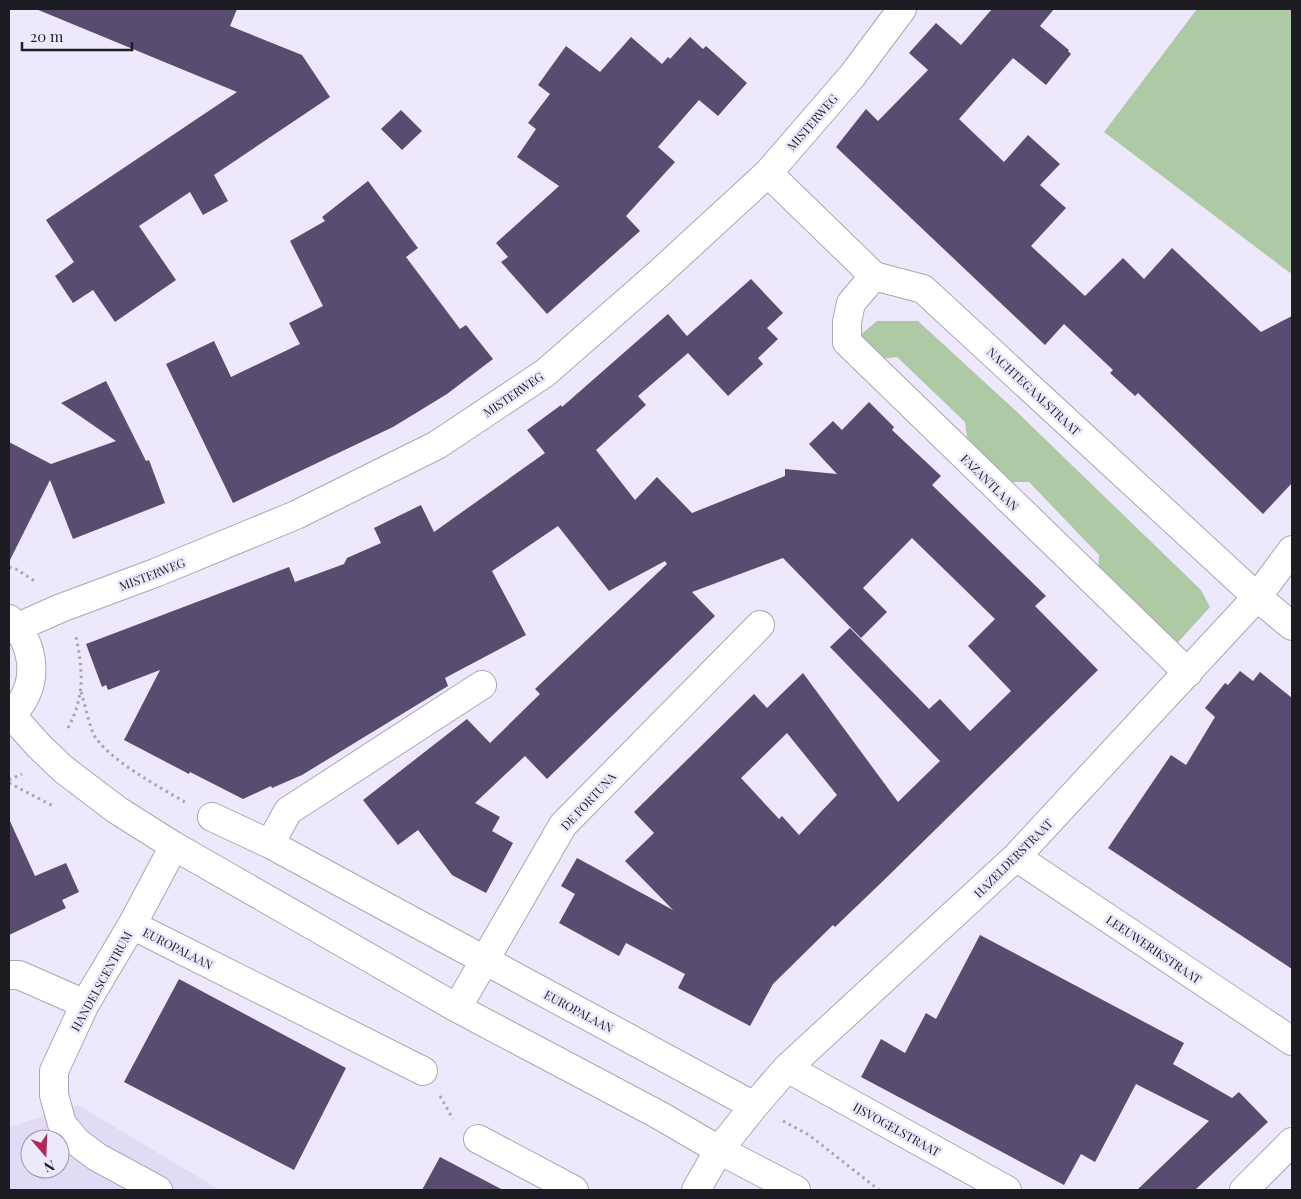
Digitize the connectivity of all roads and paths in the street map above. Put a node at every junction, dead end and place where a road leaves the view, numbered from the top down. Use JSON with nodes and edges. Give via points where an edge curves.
{"nodes":[{"id":1,"x":902,"y":9,"type":"edge"},
{"id":2,"x":768,"y":173,"type":"junction"},
{"id":3,"x":874,"y":276,"type":"junction"},
{"id":4,"x":1292,"y":550,"type":"edge"},
{"id":5,"x":1257,"y":597,"type":"junction"},
{"id":6,"x":13,"y":623,"type":"edge"},
{"id":7,"x":760,"y":625,"type":"dead end"},
{"id":8,"x":1292,"y":626,"type":"edge"},
{"id":9,"x":1188,"y":674,"type":"junction"},
{"id":10,"x":482,"y":685,"type":"dead end"},
{"id":11,"x":80,"y":692,"type":"dead end"},
{"id":12,"x":10,"y":717,"type":"edge"},
{"id":13,"x":212,"y":817,"type":"joint"},
{"id":14,"x":270,"y":844,"type":"junction"},
{"id":15,"x":174,"y":846,"type":"junction"},
{"id":16,"x":1016,"y":857,"type":"junction"},
{"id":17,"x":132,"y":924,"type":"junction"},
{"id":18,"x":485,"y":960,"type":"junction"},
{"id":19,"x":9,"y":975,"type":"edge"},
{"id":20,"x":85,"y":1004,"type":"junction"},
{"id":21,"x":457,"y":1008,"type":"junction"},
{"id":22,"x":1292,"y":1041,"type":"edge"},
{"id":23,"x":787,"y":1068,"type":"junction"},
{"id":24,"x":424,"y":1071,"type":"joint"},
{"id":25,"x":754,"y":1106,"type":"junction"},
{"id":26,"x":478,"y":1139,"type":"joint"},
{"id":27,"x":1292,"y":1142,"type":"edge"},
{"id":28,"x":719,"y":1150,"type":"junction"},
{"id":29,"x":158,"y":1190,"type":"edge"},
{"id":30,"x":574,"y":1190,"type":"edge"},
{"id":31,"x":696,"y":1190,"type":"edge"},
{"id":32,"x":796,"y":1190,"type":"edge"},
{"id":33,"x":880,"y":1190,"type":"edge"},
{"id":34,"x":1007,"y":1190,"type":"edge"},
{"id":35,"x":1244,"y":1190,"type":"edge"}],
"edges":[{"from":1,"to":2,"type":"street","name":"MISTERWEG","via":[[852,76]]},
{"from":2,"to":3,"type":"street","name":"NACHTEGAALSTRAAT"},
{"from":2,"to":6,"type":"street","name":"MISTERWEG","via":[[545,373],[437,445],[296,515],[156,573]]},
{"from":3,"to":5,"type":"street","name":"NACHTEGAALSTRAAT","via":[[923,289]]},
{"from":3,"to":9,"type":"street","name":"FAZANTLAAN","via":[[851,303],[847,342]]},
{"from":4,"to":5,"type":"street","name":"HAZELDERSTRAAT"},
{"from":5,"to":8,"type":"street","name":"NACHTEGAALSTRAAT"},
{"from":5,"to":9,"type":"street","name":"HAZELDERSTRAAT"},
{"from":6,"to":12,"type":"street","via":[[29,648],[32,673],[26,697]]},
{"from":7,"to":18,"type":"street","name":"DE FORTUNA","via":[[564,825]]},
{"from":9,"to":16,"type":"street","name":"HAZELDERSTRAAT"},
{"from":10,"to":14,"type":"street","via":[[288,811]]},
{"from":11,"to":13,"type":"path","via":[[94,734],[110,754],[152,784]]},
{"from":12,"to":15,"type":"street","via":[[63,769],[117,810]]},
{"from":13,"to":14,"type":"street","name":"EUROPALAAN"},
{"from":14,"to":18,"type":"street","name":"EUROPALAAN"},
{"from":15,"to":17,"type":"street","name":"HANDELSCENTRUM"},
{"from":15,"to":21,"type":"street"},
{"from":16,"to":22,"type":"street","name":"LEEUWERIKSTRAAT"},
{"from":16,"to":23,"type":"street","name":"HAZELDERSTRAAT"},
{"from":17,"to":20,"type":"street","name":"HANDELSCENTRUM"},
{"from":17,"to":24,"type":"street","name":"EUROPALAAN"},
{"from":18,"to":21,"type":"street","name":"DE FORTUNA"},
{"from":18,"to":25,"type":"street","name":"EUROPALAAN"},
{"from":19,"to":20,"type":"street","via":[[19,975]]},
{"from":20,"to":29,"type":"street","name":"HANDELSCENTRUM","via":[[54,1071],[54,1095],[62,1124],[77,1142],[97,1157]]},
{"from":21,"to":28,"type":"street"},
{"from":23,"to":25,"type":"street","name":"HAZELDERSTRAAT"},
{"from":23,"to":34,"type":"street","name":"IJSVOGELSTRAAT"},
{"from":24,"to":26,"type":"path","via":[[456,1123]]},
{"from":25,"to":28,"type":"street","name":"HAZELDERSTRAAT"},
{"from":25,"to":33,"type":"path","via":[[809,1135]]},
{"from":26,"to":30,"type":"street"},
{"from":27,"to":35,"type":"street"},
{"from":28,"to":31,"type":"street"},
{"from":28,"to":32,"type":"street"}]}
